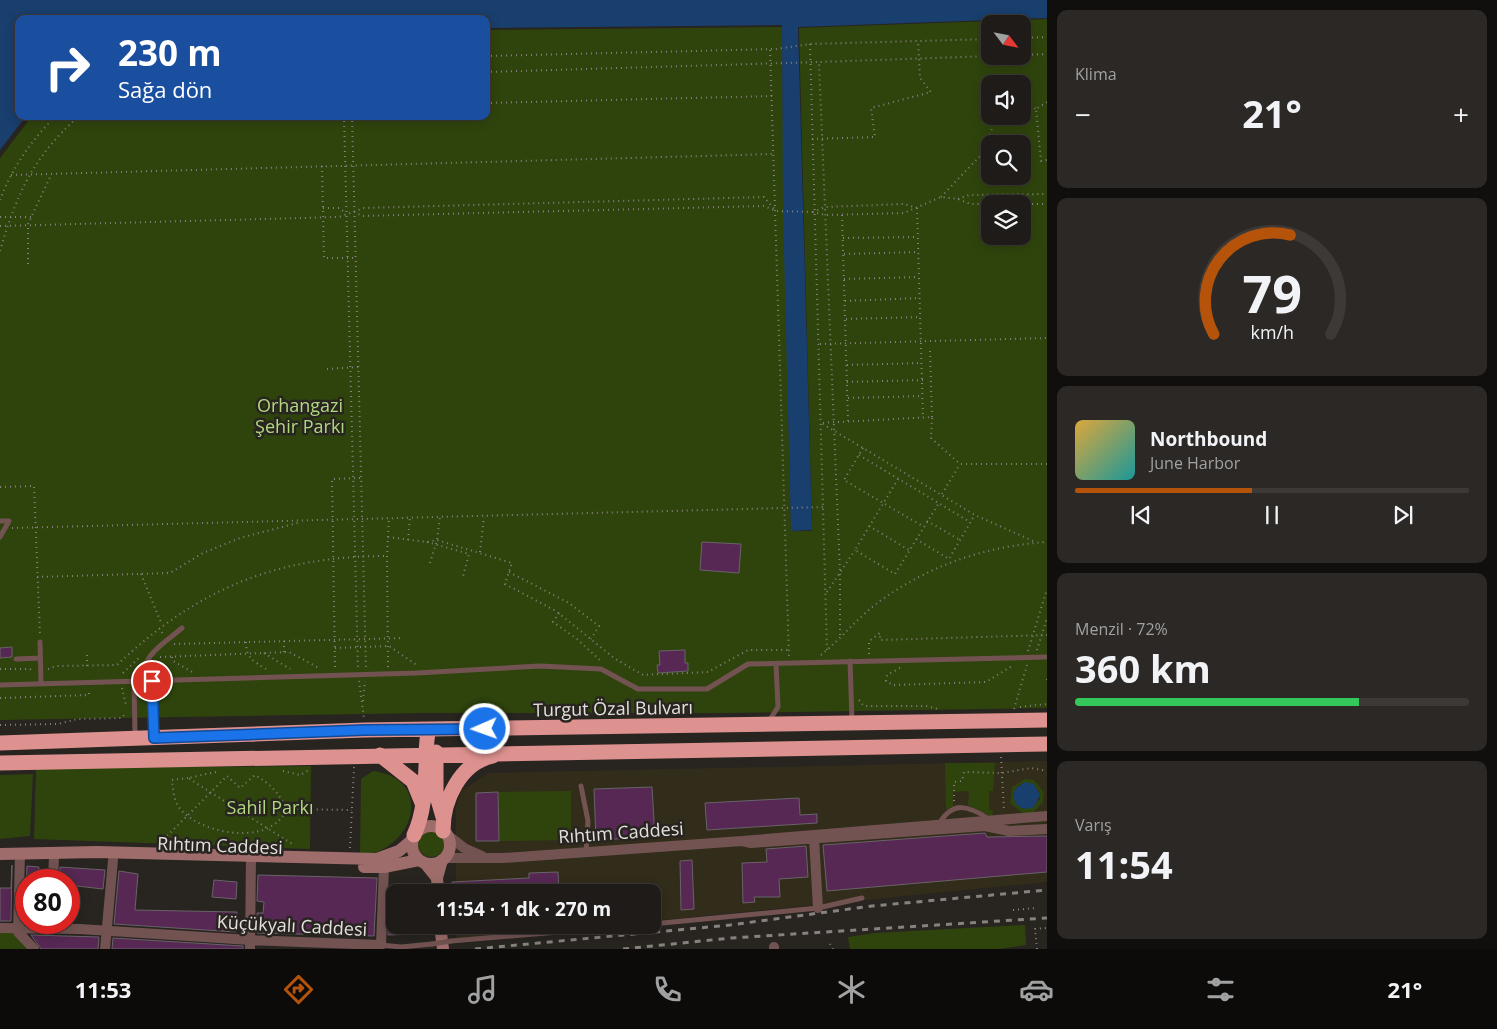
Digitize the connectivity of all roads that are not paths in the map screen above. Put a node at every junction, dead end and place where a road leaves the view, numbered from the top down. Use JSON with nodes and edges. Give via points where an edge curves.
{"nodes":[{"id":1,"x":0,"y":520,"type":"edge"},
{"id":2,"x":0,"y":537,"type":"edge"},
{"id":3,"x":182,"y":628,"type":"dead end"},
{"id":4,"x":40,"y":642,"type":"road end"},
{"id":5,"x":1047,"y":657,"type":"edge"},
{"id":6,"x":40,"y":658,"type":"junction"},
{"id":7,"x":16,"y":659,"type":"dead end"},
{"id":8,"x":850,"y":661,"type":"junction"},
{"id":9,"x":776,"y":664,"type":"junction"},
{"id":10,"x":141,"y":680,"type":"junction"},
{"id":11,"x":134,"y":681,"type":"junction"},
{"id":12,"x":152,"y":681,"type":"junction"},
{"id":13,"x":40,"y":682,"type":"junction"},
{"id":14,"x":0,"y":685,"type":"edge"},
{"id":15,"x":1047,"y":720,"type":"edge"},
{"id":16,"x":852,"y":723,"type":"junction"},
{"id":17,"x":767,"y":724,"type":"junction"},
{"id":18,"x":429,"y":730,"type":"junction"},
{"id":19,"x":135,"y":736,"type":"junction"},
{"id":20,"x":154,"y":738,"type":"junction"},
{"id":21,"x":3,"y":742,"type":"edge"},
{"id":22,"x":1047,"y":744,"type":"edge"},
{"id":23,"x":507,"y":753,"type":"junction"},
{"id":24,"x":380,"y":755,"type":"junction"},
{"id":25,"x":431,"y":755,"type":"junction"},
{"id":26,"x":0,"y":763,"type":"edge"},
{"id":27,"x":581,"y":786,"type":"dead end"},
{"id":28,"x":422,"y":804,"type":"junction"},
{"id":29,"x":1047,"y":816,"type":"edge"},
{"id":30,"x":989,"y":819,"type":"junction"},
{"id":31,"x":938,"y":824,"type":"junction"},
{"id":32,"x":444,"y":827,"type":"junction"},
{"id":33,"x":1047,"y":829,"type":"edge"},
{"id":34,"x":832,"y":835,"type":"junction"},
{"id":35,"x":413,"y":837,"type":"junction"},
{"id":36,"x":814,"y":838,"type":"junction"},
{"id":37,"x":742,"y":841,"type":"junction"},
{"id":38,"x":586,"y":852,"type":"junction"},
{"id":39,"x":0,"y":854,"type":"edge"},
{"id":40,"x":20,"y":854,"type":"junction"},
{"id":41,"x":54,"y":857,"type":"junction"},
{"id":42,"x":503,"y":858,"type":"junction"},
{"id":43,"x":443,"y":859,"type":"junction"},
{"id":44,"x":113,"y":860,"type":"junction"},
{"id":45,"x":251,"y":860,"type":"junction"},
{"id":46,"x":422,"y":862,"type":"junction"},
{"id":47,"x":384,"y":867,"type":"junction"},
{"id":48,"x":20,"y":869,"type":"edge"},
{"id":49,"x":53,"y":869,"type":"edge"},
{"id":50,"x":437,"y":878,"type":"junction"},
{"id":51,"x":437,"y":884,"type":"edge"},
{"id":52,"x":862,"y":898,"type":"dead end"},
{"id":53,"x":818,"y":908,"type":"junction"},
{"id":54,"x":661,"y":923,"type":"edge"},
{"id":55,"x":0,"y":928,"type":"edge"},
{"id":56,"x":15,"y":928,"type":"edge"},
{"id":57,"x":80,"y":928,"type":"edge"},
{"id":58,"x":108,"y":932,"type":"junction"},
{"id":59,"x":20,"y":934,"type":"edge"},
{"id":60,"x":513,"y":934,"type":"edge"},
{"id":61,"x":441,"y":939,"type":"edge"},
{"id":62,"x":250,"y":944,"type":"edge"},
{"id":63,"x":381,"y":945,"type":"junction"},
{"id":64,"x":34,"y":949,"type":"edge"},
{"id":65,"x":105,"y":949,"type":"edge"},
{"id":66,"x":369,"y":949,"type":"edge"}],
"edges":[{"from":1,"to":2,"type":"lane","via":[[9,521]]},
{"from":3,"to":10,"type":"lane","via":[[152,653],[143,666]]},
{"from":4,"to":6,"type":"lane"},
{"from":5,"to":8,"type":"lane"},
{"from":6,"to":7,"type":"lane"},
{"from":6,"to":13,"type":"lane"},
{"from":8,"to":9,"type":"lane"},
{"from":8,"to":16,"type":"lane"},
{"from":9,"to":12,"type":"lane","via":[[748,664],[707,689],[638,689],[601,668],[531,666]]},
{"from":9,"to":17,"type":"lane","via":[[778,707]]},
{"from":10,"to":11,"type":"lane"},
{"from":10,"to":12,"type":"lane"},
{"from":11,"to":13,"type":"lane"},
{"from":11,"to":19,"type":"lane"},
{"from":12,"to":20,"type":"lane"},
{"from":13,"to":14,"type":"lane"},
{"from":15,"to":16,"type":"highway","name":"Turgut Özal Bulvarı"},
{"from":16,"to":17,"type":"highway","name":"Turgut Özal Bulvarı"},
{"from":17,"to":18,"type":"highway","name":"Turgut Özal Bulvarı"},
{"from":18,"to":20,"type":"highway","name":"Turgut Özal Bulvarı"},
{"from":18,"to":25,"type":"highway","via":[[436,742]]},
{"from":19,"to":20,"type":"highway","name":"Turgut Özal Bulvarı"},
{"from":19,"to":21,"type":"highway","name":"Turgut Özal Bulvarı"},
{"from":22,"to":23,"type":"highway"},
{"from":23,"to":25,"type":"highway"},
{"from":23,"to":32,"type":"highway","via":[[486,758],[456,781]]},
{"from":24,"to":25,"type":"highway"},
{"from":24,"to":26,"type":"highway"},
{"from":24,"to":28,"type":"highway","via":[[413,781]]},
{"from":25,"to":28,"type":"highway"},
{"from":25,"to":32,"type":"highway"},
{"from":27,"to":38,"type":"lane","via":[[588,821]]},
{"from":28,"to":35,"type":"highway","via":[[420,823]]},
{"from":29,"to":30,"type":"street"},
{"from":30,"to":31,"type":"street"},
{"from":30,"to":31,"type":"lane","via":[[968,808],[954,809]]},
{"from":31,"to":34,"type":"street"},
{"from":32,"to":35,"type":"street","via":[[419,829]]},
{"from":32,"to":42,"type":"street","name":"Rıhtım Caddesi","via":[[474,853]]},
{"from":32,"to":43,"type":"street","via":[[450,847]]},
{"from":33,"to":34,"type":"street","via":[[1009,831],[985,826]]},
{"from":34,"to":36,"type":"street","name":"Rıhtım Caddesi"},
{"from":34,"to":37,"type":"street","name":"Rıhtım Caddesi"},
{"from":35,"to":45,"type":"street","name":"Rıhtım Caddesi","via":[[399,851],[384,858]]},
{"from":35,"to":46,"type":"street","via":[[412,850]]},
{"from":36,"to":37,"type":"street","name":"Rıhtım Caddesi"},
{"from":36,"to":53,"type":"street"},
{"from":37,"to":38,"type":"street","name":"Rıhtım Caddesi"},
{"from":38,"to":42,"type":"street","name":"Rıhtım Caddesi"},
{"from":39,"to":40,"type":"street","name":"Rıhtım Caddesi"},
{"from":40,"to":41,"type":"street","name":"Rıhtım Caddesi"},
{"from":40,"to":45,"type":"street","name":"Rıhtım Caddesi","via":[[149,853]]},
{"from":40,"to":48,"type":"street"},
{"from":41,"to":44,"type":"street","name":"Rıhtım Caddesi"},
{"from":41,"to":49,"type":"street"},
{"from":42,"to":43,"type":"street","name":"Rıhtım Caddesi"},
{"from":43,"to":46,"type":"street","via":[[432,864]]},
{"from":43,"to":50,"type":"street"},
{"from":44,"to":45,"type":"street","name":"Rıhtım Caddesi"},
{"from":44,"to":58,"type":"street"},
{"from":45,"to":47,"type":"street","name":"Rıhtım Caddesi"},
{"from":45,"to":62,"type":"street"},
{"from":46,"to":47,"type":"street","name":"Rıhtım Caddesi"},
{"from":46,"to":50,"type":"street"},
{"from":47,"to":63,"type":"street"},
{"from":50,"to":51,"type":"street"},
{"from":52,"to":53,"type":"lane"},
{"from":53,"to":54,"type":"lane"},
{"from":55,"to":56,"type":"street","name":"Küçükyalı Caddesi"},
{"from":57,"to":58,"type":"street","name":"Küçükyalı Caddesi"},
{"from":58,"to":62,"type":"street","name":"Küçükyalı Caddesi"},
{"from":58,"to":65,"type":"street"},
{"from":59,"to":64,"type":"street"},
{"from":60,"to":61,"type":"lane","name":"Küçükyalı Caddesi"},
{"from":61,"to":63,"type":"lane","name":"Küçükyalı Caddesi","via":[[401,947]]},
{"from":62,"to":63,"type":"street","name":"Küçükyalı Caddesi"},
{"from":63,"to":66,"type":"street"}]}
